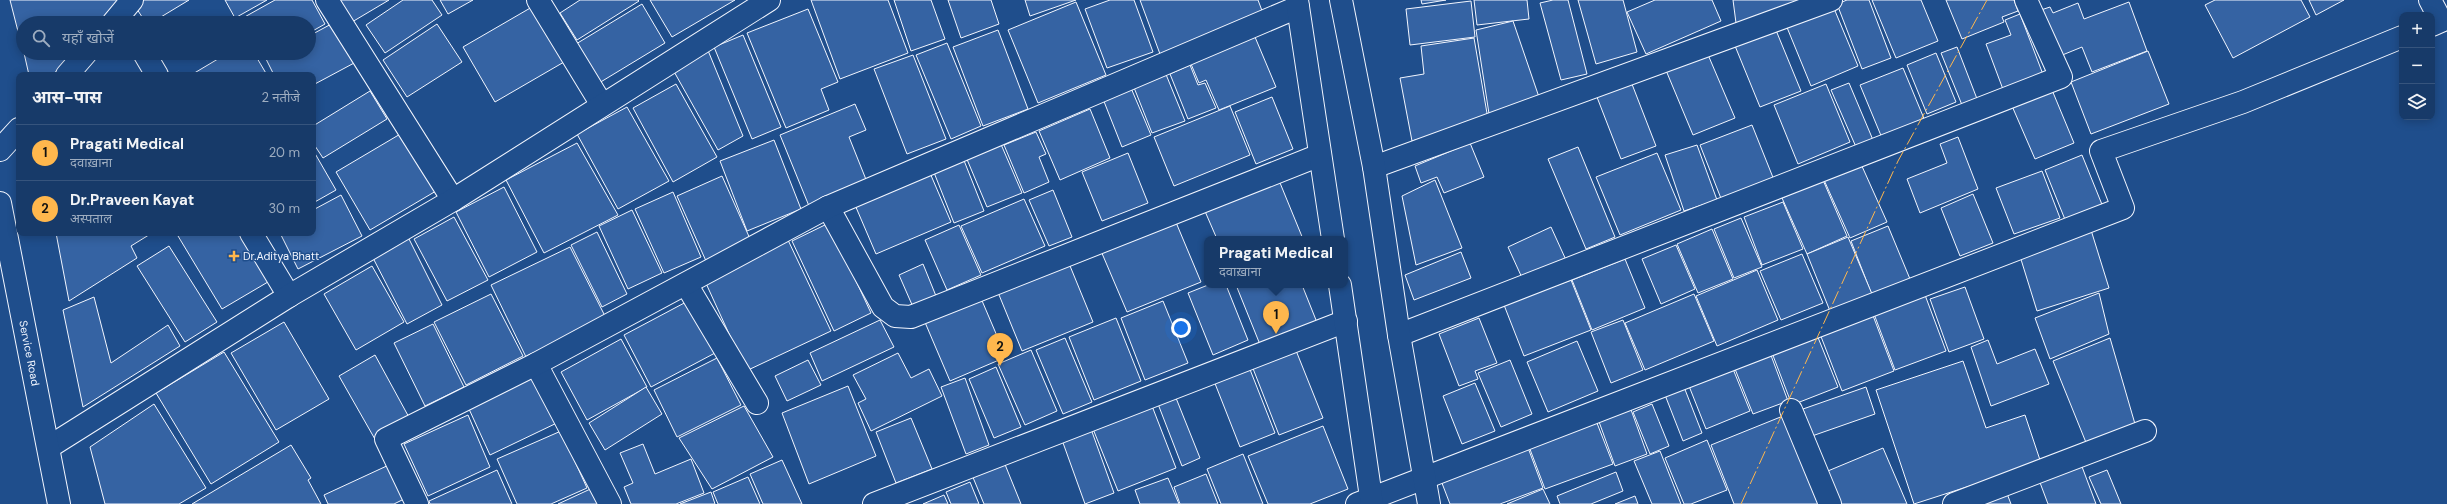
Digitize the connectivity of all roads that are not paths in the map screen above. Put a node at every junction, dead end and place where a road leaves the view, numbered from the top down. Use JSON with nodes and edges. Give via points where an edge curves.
{"nodes":[{"id":1,"x":327,"y":0,"type":"edge"},
{"id":2,"x":538,"y":0,"type":"edge"},
{"id":3,"x":1341,"y":0,"type":"edge"},
{"id":4,"x":1832,"y":0,"type":"edge"},
{"id":5,"x":2026,"y":0,"type":"edge"},
{"id":6,"x":2430,"y":0,"type":"edge"},
{"id":7,"x":755,"y":4,"type":"edge"},
{"id":8,"x":1298,"y":4,"type":"edge"},
{"id":9,"x":2435,"y":24,"type":"edge"},
{"id":10,"x":2399,"y":38,"type":"edge"},
{"id":11,"x":80,"y":60,"type":"edge"},
{"id":12,"x":148,"y":60,"type":"edge"},
{"id":13,"x":70,"y":72,"type":"edge"},
{"id":14,"x":155,"y":72,"type":"edge"},
{"id":15,"x":602,"y":105,"type":"junction"},
{"id":16,"x":16,"y":132,"type":"edge"},
{"id":17,"x":0,"y":150,"type":"edge"},
{"id":18,"x":1320,"y":155,"type":"junction"},
{"id":19,"x":1374,"y":167,"type":"junction"},
{"id":20,"x":454,"y":200,"type":"junction"},
{"id":21,"x":0,"y":203,"type":"edge"},
{"id":22,"x":828,"y":207,"type":"junction"},
{"id":23,"x":253,"y":236,"type":"edge"},
{"id":24,"x":1333,"y":236,"type":"edge"},
{"id":25,"x":686,"y":284,"type":"junction"},
{"id":26,"x":1340,"y":288,"type":"edge"},
{"id":27,"x":289,"y":296,"type":"junction"},
{"id":28,"x":1346,"y":321,"type":"junction"},
{"id":29,"x":1398,"y":336,"type":"junction"},
{"id":30,"x":536,"y":364,"type":"junction"},
{"id":31,"x":756,"y":403,"type":"dead end"},
{"id":32,"x":1791,"y":410,"type":"dead end"},
{"id":33,"x":2145,"y":431,"type":"dead end"},
{"id":34,"x":49,"y":448,"type":"junction"},
{"id":35,"x":1425,"y":477,"type":"junction"},
{"id":36,"x":1367,"y":502,"type":"edge"},
{"id":37,"x":59,"y":504,"type":"edge"},
{"id":38,"x":417,"y":504,"type":"edge"},
{"id":39,"x":610,"y":504,"type":"edge"},
{"id":40,"x":874,"y":504,"type":"edge"},
{"id":41,"x":1429,"y":504,"type":"edge"},
{"id":42,"x":1830,"y":504,"type":"edge"},
{"id":43,"x":1954,"y":504,"type":"edge"}],
"edges":[{"from":1,"to":20,"type":"street"},
{"from":2,"to":15,"type":"street"},
{"from":3,"to":19,"type":"street"},
{"from":4,"to":19,"type":"street"},
{"from":5,"to":29,"type":"street","via":[[2061,77]]},
{"from":6,"to":9,"type":"street","via":[[2441,21]]},
{"from":7,"to":15,"type":"street"},
{"from":8,"to":18,"type":"street"},
{"from":8,"to":22,"type":"street"},
{"from":10,"to":35,"type":"street","via":[[2243,102],[2101,151],[2123,208]]},
{"from":11,"to":13,"type":"street"},
{"from":12,"to":14,"type":"street"},
{"from":15,"to":20,"type":"street"},
{"from":16,"to":17,"type":"street"},
{"from":18,"to":22,"type":"street","via":[[911,317],[895,316],[883,307]]},
{"from":18,"to":24,"type":"street"},
{"from":19,"to":29,"type":"street"},
{"from":20,"to":27,"type":"street"},
{"from":21,"to":34,"type":"street","name":"Service Road"},
{"from":22,"to":25,"type":"street"},
{"from":23,"to":27,"type":"street"},
{"from":25,"to":30,"type":"street"},
{"from":25,"to":31,"type":"street"},
{"from":26,"to":28,"type":"street"},
{"from":27,"to":34,"type":"street"},
{"from":28,"to":36,"type":"street"},
{"from":28,"to":40,"type":"street"},
{"from":29,"to":35,"type":"street"},
{"from":30,"to":38,"type":"street","via":[[386,440]]},
{"from":30,"to":39,"type":"street"},
{"from":32,"to":42,"type":"street"},
{"from":33,"to":43,"type":"street"},
{"from":34,"to":37,"type":"street","name":"Service Road"},
{"from":35,"to":36,"type":"street"},
{"from":35,"to":41,"type":"street"}]}
